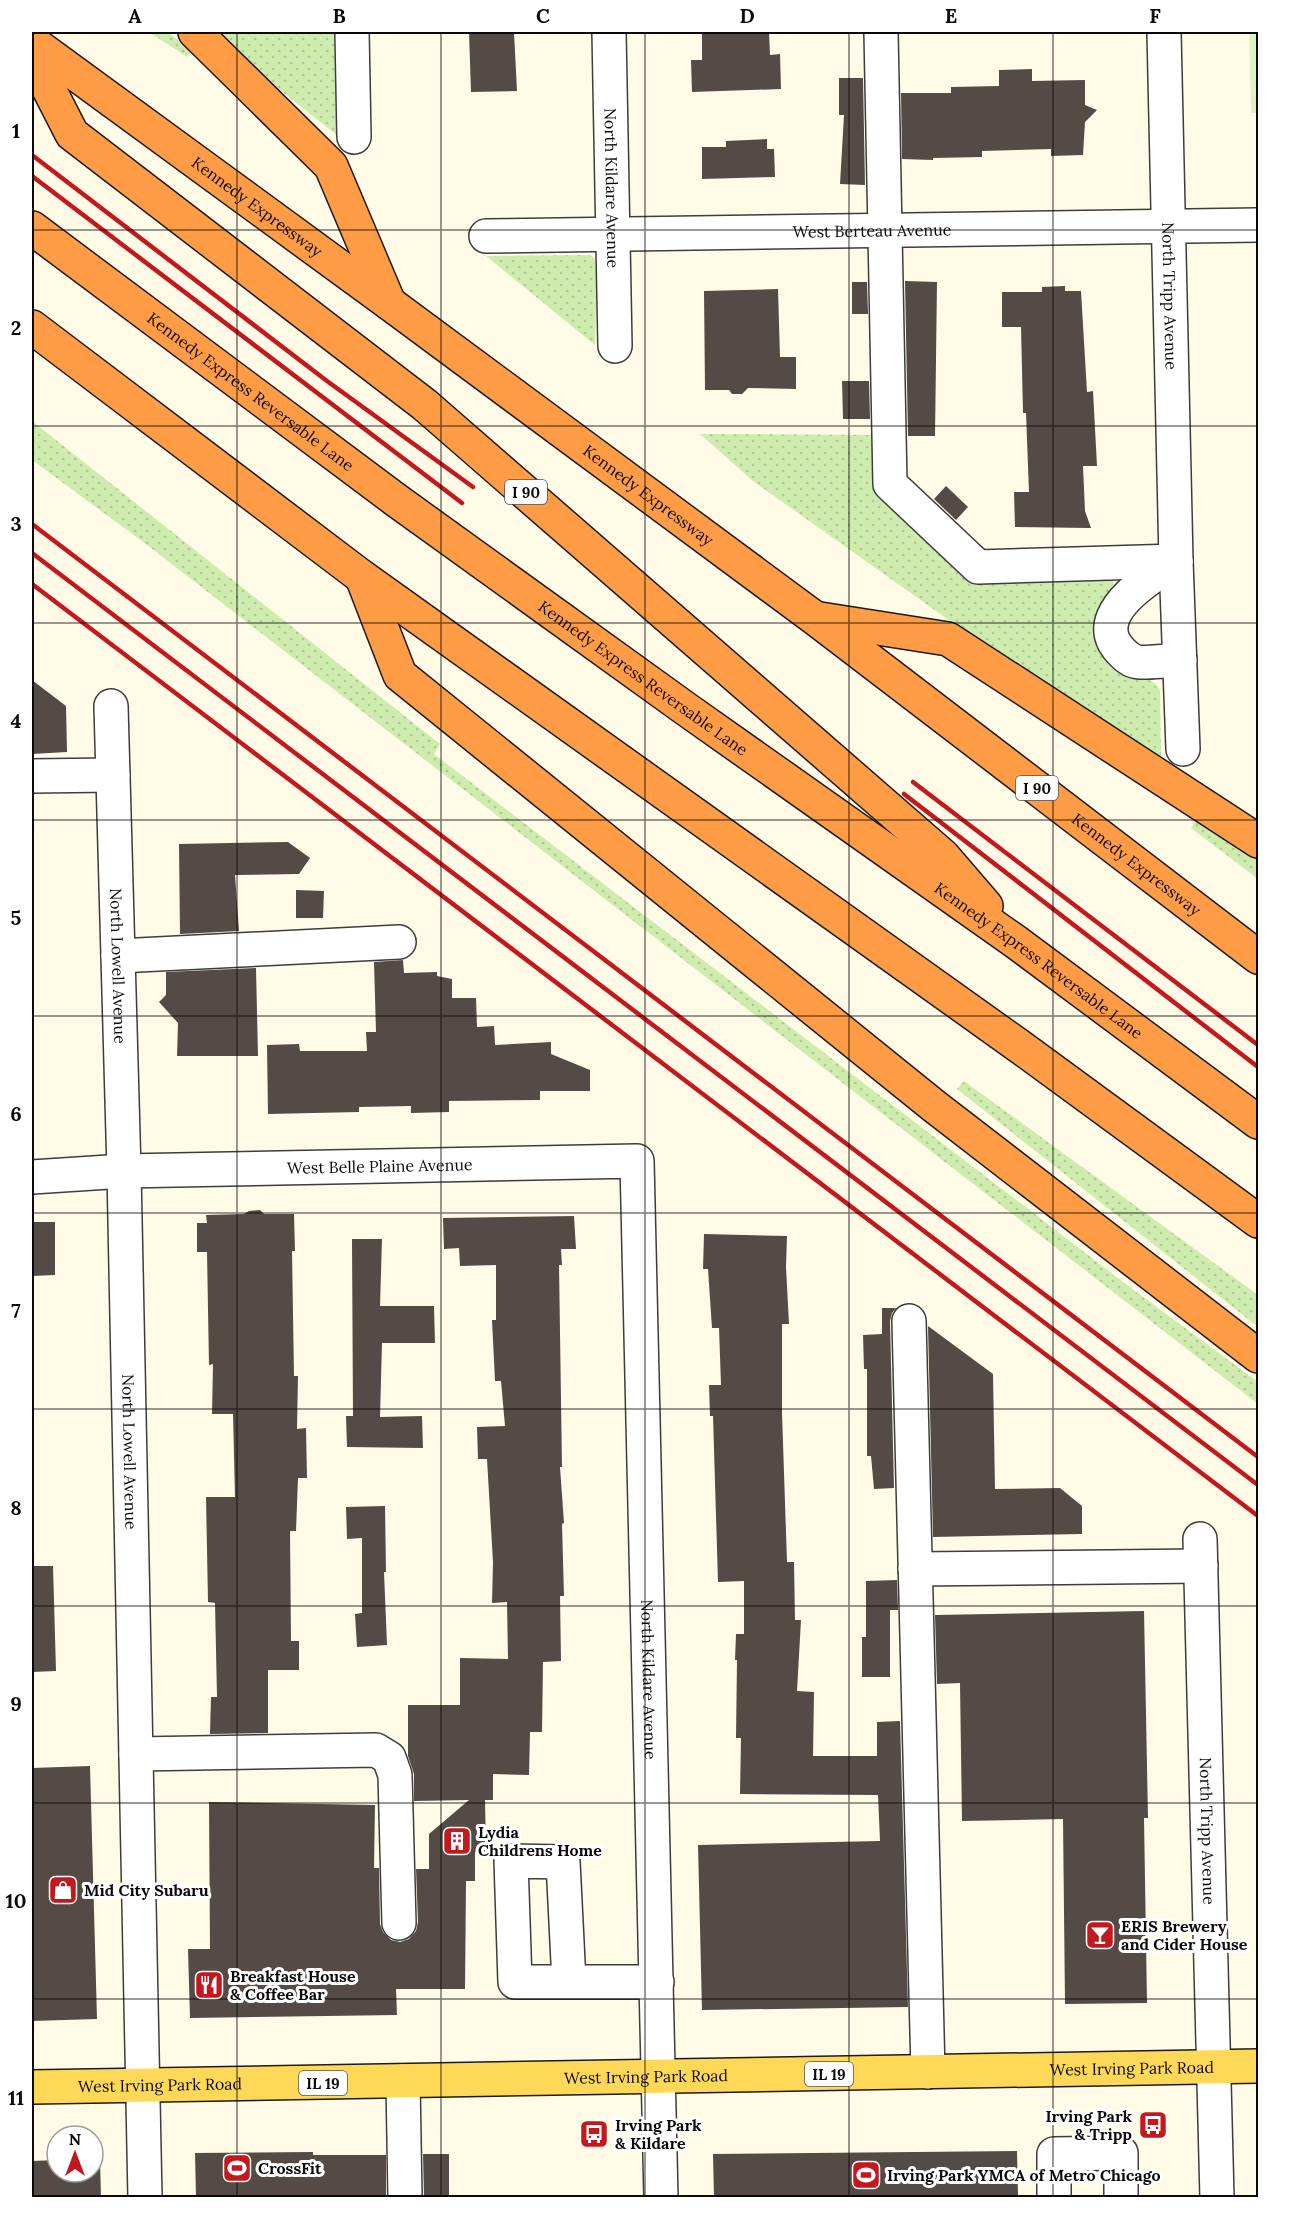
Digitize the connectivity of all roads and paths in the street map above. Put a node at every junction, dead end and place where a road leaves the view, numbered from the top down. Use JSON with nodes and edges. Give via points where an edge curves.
{"nodes":[{"id":1,"x":195,"y":32,"type":"edge"},
{"id":2,"x":352,"y":32,"type":"edge"},
{"id":3,"x":609,"y":32,"type":"edge"},
{"id":4,"x":881,"y":32,"type":"edge"},
{"id":5,"x":1164,"y":32,"type":"edge"},
{"id":6,"x":32,"y":42,"type":"edge"},
{"id":7,"x":32,"y":56,"type":"edge"},
{"id":8,"x":354,"y":137,"type":"dead end"},
{"id":9,"x":1258,"y":225,"type":"edge"},
{"id":10,"x":1168,"y":227,"type":"junction"},
{"id":11,"x":32,"y":228,"type":"edge"},
{"id":12,"x":885,"y":231,"type":"junction"},
{"id":13,"x":613,"y":235,"type":"junction"},
{"id":14,"x":486,"y":236,"type":"dead end"},
{"id":15,"x":390,"y":303,"type":"junction"},
{"id":16,"x":32,"y":327,"type":"edge"},
{"id":17,"x":615,"y":346,"type":"dead end"},
{"id":18,"x":1176,"y":561,"type":"junction"},
{"id":19,"x":362,"y":577,"type":"junction"},
{"id":20,"x":816,"y":619,"type":"junction"},
{"id":21,"x":1180,"y":660,"type":"junction"},
{"id":22,"x":111,"y":706,"type":"dead end"},
{"id":23,"x":1183,"y":749,"type":"dead end"},
{"id":24,"x":113,"y":775,"type":"junction"},
{"id":25,"x":32,"y":776,"type":"edge"},
{"id":26,"x":1258,"y":841,"type":"edge"},
{"id":27,"x":399,"y":942,"type":"dead end"},
{"id":28,"x":1016,"y":942,"type":"junction"},
{"id":29,"x":118,"y":956,"type":"junction"},
{"id":30,"x":1258,"y":957,"type":"edge"},
{"id":31,"x":1258,"y":1122,"type":"edge"},
{"id":32,"x":637,"y":1161,"type":"joint"},
{"id":33,"x":124,"y":1171,"type":"junction"},
{"id":34,"x":32,"y":1177,"type":"edge"},
{"id":35,"x":1258,"y":1221,"type":"edge"},
{"id":36,"x":909,"y":1321,"type":"dead end"},
{"id":37,"x":1258,"y":1356,"type":"edge"},
{"id":38,"x":915,"y":1569,"type":"junction"},
{"id":39,"x":136,"y":1754,"type":"junction"},
{"id":40,"x":399,"y":1923,"type":"dead end"},
{"id":41,"x":569,"y":1982,"type":"dead end"},
{"id":42,"x":657,"y":1982,"type":"junction"},
{"id":43,"x":1215,"y":2067,"type":"junction"},
{"id":44,"x":1258,"y":2067,"type":"edge"},
{"id":45,"x":928,"y":2072,"type":"junction"},
{"id":46,"x":659,"y":2077,"type":"junction"},
{"id":47,"x":403,"y":2081,"type":"junction"},
{"id":48,"x":142,"y":2086,"type":"junction"},
{"id":49,"x":32,"y":2087,"type":"edge"},
{"id":50,"x":145,"y":2198,"type":"edge"},
{"id":51,"x":405,"y":2198,"type":"edge"},
{"id":52,"x":661,"y":2198,"type":"edge"},
{"id":53,"x":1054,"y":2198,"type":"edge"},
{"id":54,"x":1121,"y":2198,"type":"edge"},
{"id":55,"x":1217,"y":2198,"type":"edge"}],
"edges":[{"from":1,"to":15,"type":"highway","via":[[332,166]]},
{"from":2,"to":8,"type":"street"},
{"from":3,"to":13,"type":"street","name":"North Kildare Avenue"},
{"from":4,"to":12,"type":"street"},
{"from":5,"to":10,"type":"street","name":"North Tripp Avenue"},
{"from":6,"to":15,"type":"highway","name":"Kennedy Expressway","number":"I 90"},
{"from":7,"to":28,"type":"highway","number":"I 90","via":[[72,134],[425,405],[943,856]]},
{"from":9,"to":10,"type":"street","name":"West Berteau Avenue"},
{"from":10,"to":12,"type":"street","name":"West Berteau Avenue"},
{"from":10,"to":18,"type":"street","name":"North Tripp Avenue"},
{"from":11,"to":28,"type":"highway","name":"Kennedy Express Reversable Lane","number":"I 90","via":[[405,507]]},
{"from":12,"to":13,"type":"street","name":"West Berteau Avenue"},
{"from":12,"to":18,"type":"street","via":[[890,484],[978,567]]},
{"from":13,"to":14,"type":"street","name":"West Berteau Avenue"},
{"from":13,"to":17,"type":"street","name":"North Kildare Avenue"},
{"from":15,"to":20,"type":"highway","name":"Kennedy Expressway","number":"I 90"},
{"from":16,"to":19,"type":"highway"},
{"from":18,"to":21,"type":"street","name":"North Tripp Avenue"},
{"from":18,"to":21,"type":"street","via":[[1141,582],[1113,616],[1111,636],[1118,649],[1134,662]]},
{"from":19,"to":35,"type":"highway"},
{"from":19,"to":37,"type":"highway","via":[[400,675],[934,1106]]},
{"from":20,"to":26,"type":"highway","via":[[948,639]]},
{"from":20,"to":30,"type":"highway","name":"Kennedy Expressway","number":"I 90"},
{"from":21,"to":23,"type":"street","name":"North Tripp Avenue"},
{"from":22,"to":24,"type":"street","name":"North Lowell Avenue"},
{"from":24,"to":25,"type":"street"},
{"from":24,"to":29,"type":"street","name":"North Lowell Avenue"},
{"from":27,"to":29,"type":"street"},
{"from":28,"to":31,"type":"highway","name":"Kennedy Express Reversable Lane","number":"I 90"},
{"from":29,"to":33,"type":"street","name":"North Lowell Avenue"},
{"from":32,"to":33,"type":"street","name":"West Belle Plaine Avenue"},
{"from":32,"to":42,"type":"street","name":"North Kildare Avenue"},
{"from":33,"to":34,"type":"street","name":"West Belle Plaine Avenue"},
{"from":33,"to":39,"type":"street","name":"North Lowell Avenue"},
{"from":36,"to":38,"type":"street"},
{"from":38,"to":43,"type":"street","name":"North Tripp Avenue","via":[[1200,1552]]},
{"from":38,"to":45,"type":"street"},
{"from":39,"to":40,"type":"street","via":[[376,1750],[389,1758],[395,1775]]},
{"from":39,"to":48,"type":"street","name":"North Lowell Avenue"},
{"from":41,"to":42,"type":"street"},
{"from":42,"to":46,"type":"street","name":"North Kildare Avenue"},
{"from":43,"to":44,"type":"main road","name":"West Irving Park Road","number":"IL 19"},
{"from":43,"to":45,"type":"main road","name":"West Irving Park Road","number":"IL 19"},
{"from":43,"to":55,"type":"street","name":"North Tripp Avenue"},
{"from":45,"to":46,"type":"main road","name":"West Irving Park Road","number":"IL 19"},
{"from":46,"to":47,"type":"main road","name":"West Irving Park Road","number":"IL 19"},
{"from":46,"to":52,"type":"street","name":"North Kildare Avenue"},
{"from":47,"to":48,"type":"main road","name":"West Irving Park Road","number":"IL 19"},
{"from":47,"to":51,"type":"street"},
{"from":48,"to":49,"type":"main road","name":"West Irving Park Road","number":"IL 19"},
{"from":48,"to":50,"type":"street","name":"North Lowell Avenue"},
{"from":53,"to":54,"type":"street","via":[[1054,2154],[1121,2153]]}]}
